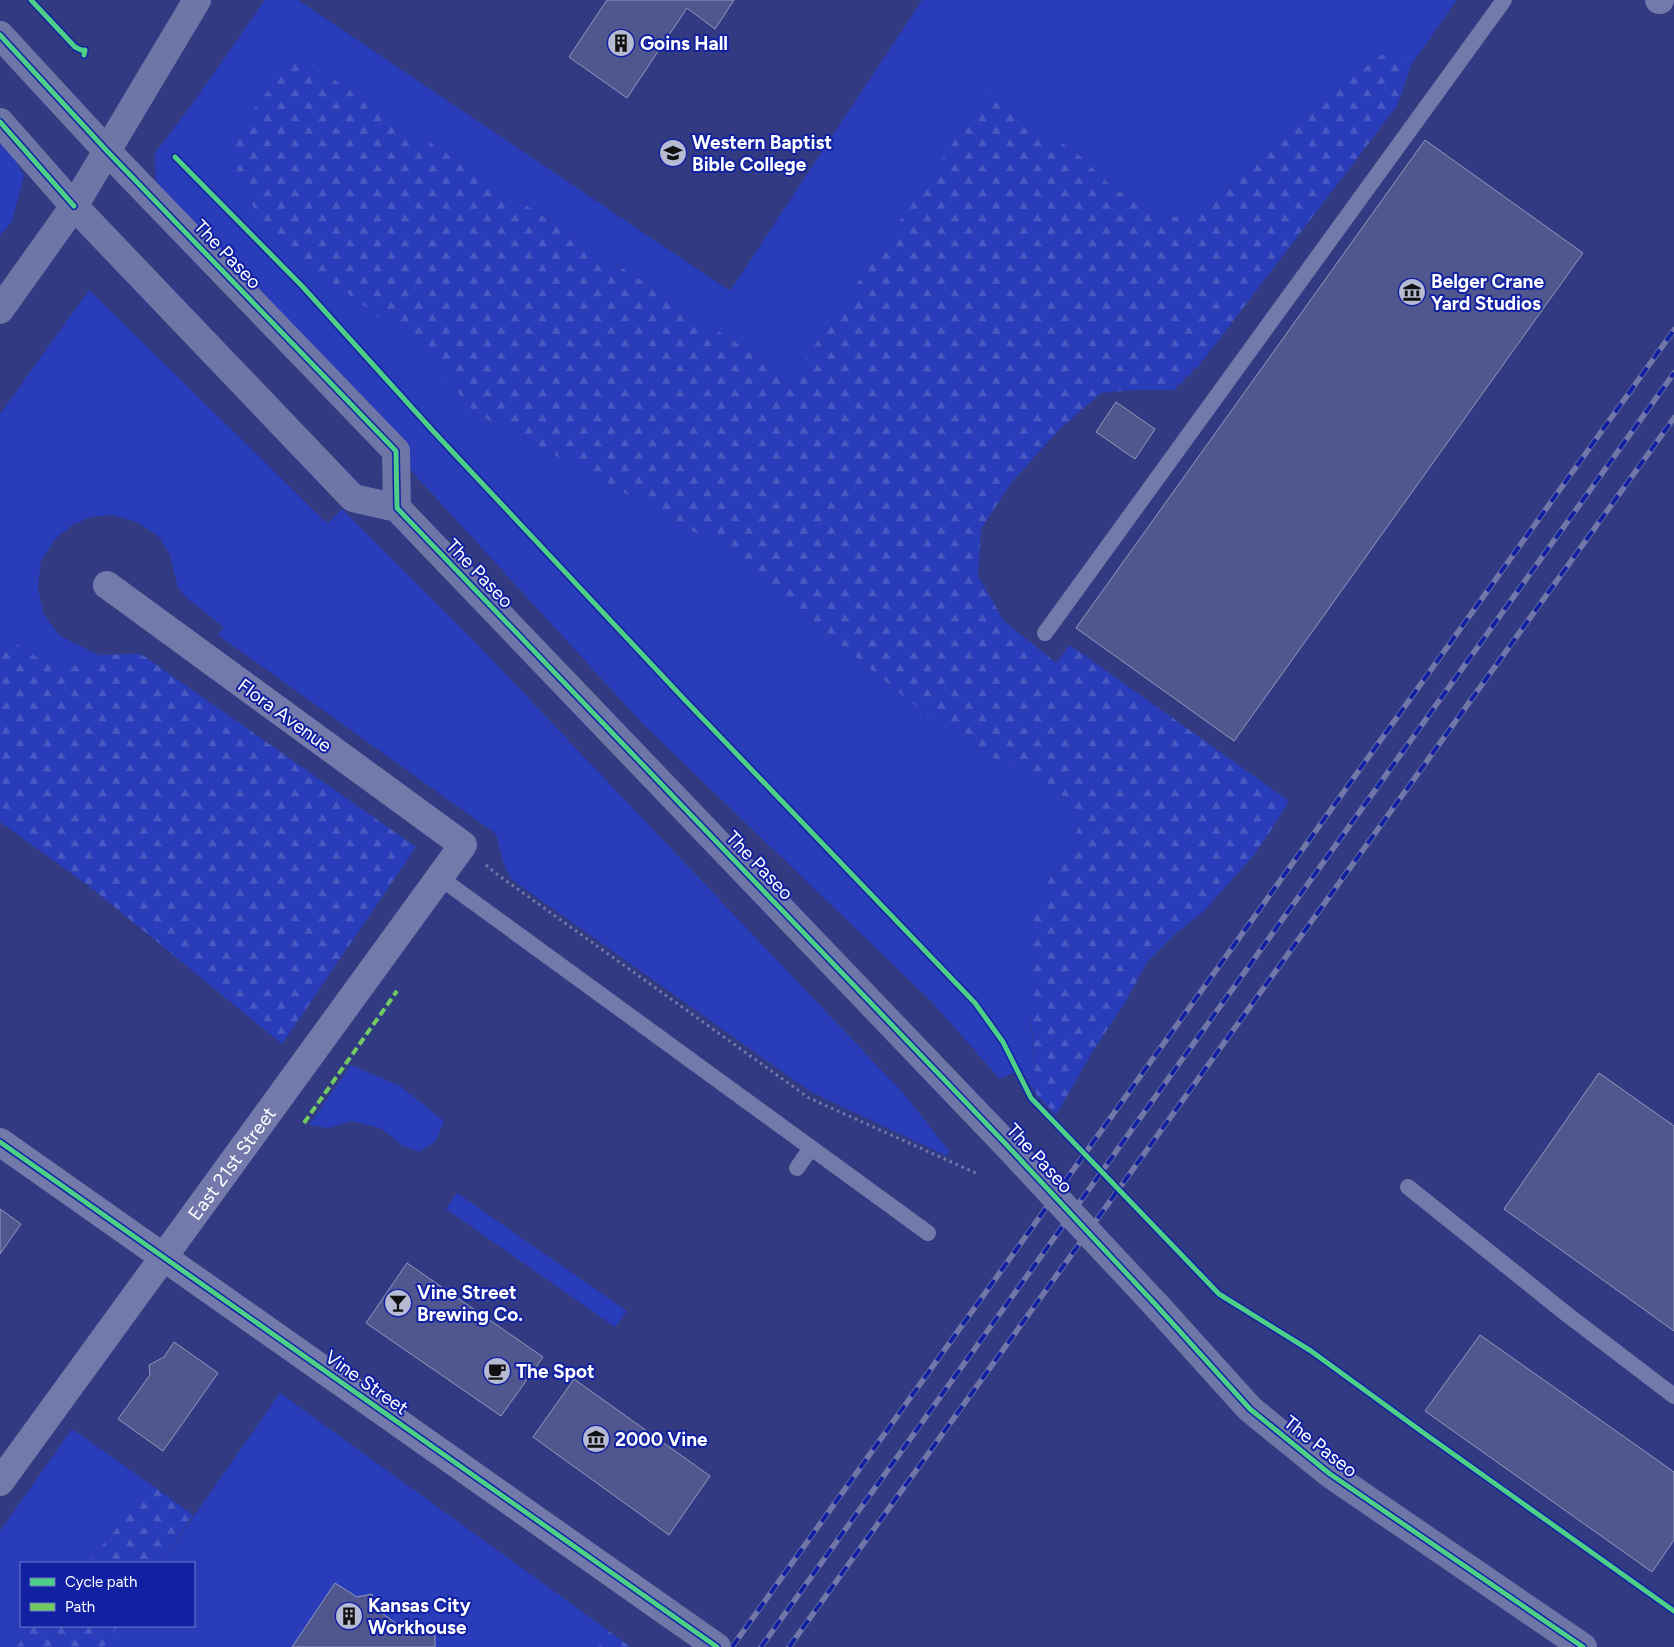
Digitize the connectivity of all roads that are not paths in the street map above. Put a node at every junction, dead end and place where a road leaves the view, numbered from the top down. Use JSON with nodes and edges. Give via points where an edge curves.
{"nodes":[{"id":1,"x":197,"y":0,"type":"edge"},
{"id":2,"x":1504,"y":0,"type":"edge"},
{"id":3,"x":0,"y":35,"type":"edge"},
{"id":4,"x":0,"y":122,"type":"edge"},
{"id":5,"x":107,"y":150,"type":"junction"},
{"id":6,"x":74,"y":206,"type":"junction"},
{"id":7,"x":0,"y":310,"type":"edge"},
{"id":8,"x":397,"y":508,"type":"junction"},
{"id":9,"x":107,"y":585,"type":"dead end"},
{"id":10,"x":1045,"y":633,"type":"dead end"},
{"id":11,"x":463,"y":845,"type":"joint"},
{"id":12,"x":439,"y":877,"type":"junction"},
{"id":13,"x":0,"y":1142,"type":"edge"},
{"id":14,"x":811,"y":1148,"type":"junction"},
{"id":15,"x":797,"y":1168,"type":"dead end"},
{"id":16,"x":1408,"y":1187,"type":"dead end"},
{"id":17,"x":928,"y":1233,"type":"dead end"},
{"id":18,"x":164,"y":1257,"type":"junction"},
{"id":19,"x":1674,"y":1396,"type":"edge"},
{"id":20,"x":0,"y":1482,"type":"edge"},
{"id":21,"x":667,"y":1612,"type":"joint"},
{"id":22,"x":716,"y":1647,"type":"edge"},
{"id":23,"x":1583,"y":1647,"type":"edge"}],
"edges":[{"from":1,"to":5,"type":"main road"},
{"from":2,"to":10,"type":"lane"},
{"from":3,"to":5,"type":"main road","name":"The Paseo"},
{"from":4,"to":6,"type":"main road"},
{"from":5,"to":6,"type":"main road"},
{"from":5,"to":8,"type":"main road","name":"The Paseo","via":[[396,451]]},
{"from":6,"to":7,"type":"main road"},
{"from":6,"to":8,"type":"main road","via":[[353,498]]},
{"from":8,"to":23,"type":"main road","name":"The Paseo","bridge":true,"via":[[1002,1140],[1250,1410],[1330,1474]]},
{"from":9,"to":11,"type":"street","name":"Flora Avenue"},
{"from":11,"to":12,"type":"street","name":"East 21st Street"},
{"from":12,"to":14,"type":"lane"},
{"from":12,"to":18,"type":"street","name":"East 21st Street"},
{"from":13,"to":18,"type":"street","name":"Vine Street"},
{"from":14,"to":15,"type":"lane"},
{"from":14,"to":17,"type":"lane"},
{"from":16,"to":19,"type":"lane"},
{"from":18,"to":20,"type":"street","name":"East 21st Street"},
{"from":18,"to":21,"type":"street","name":"Vine Street"},
{"from":21,"to":22,"type":"main road","name":"Vine Street"}]}
